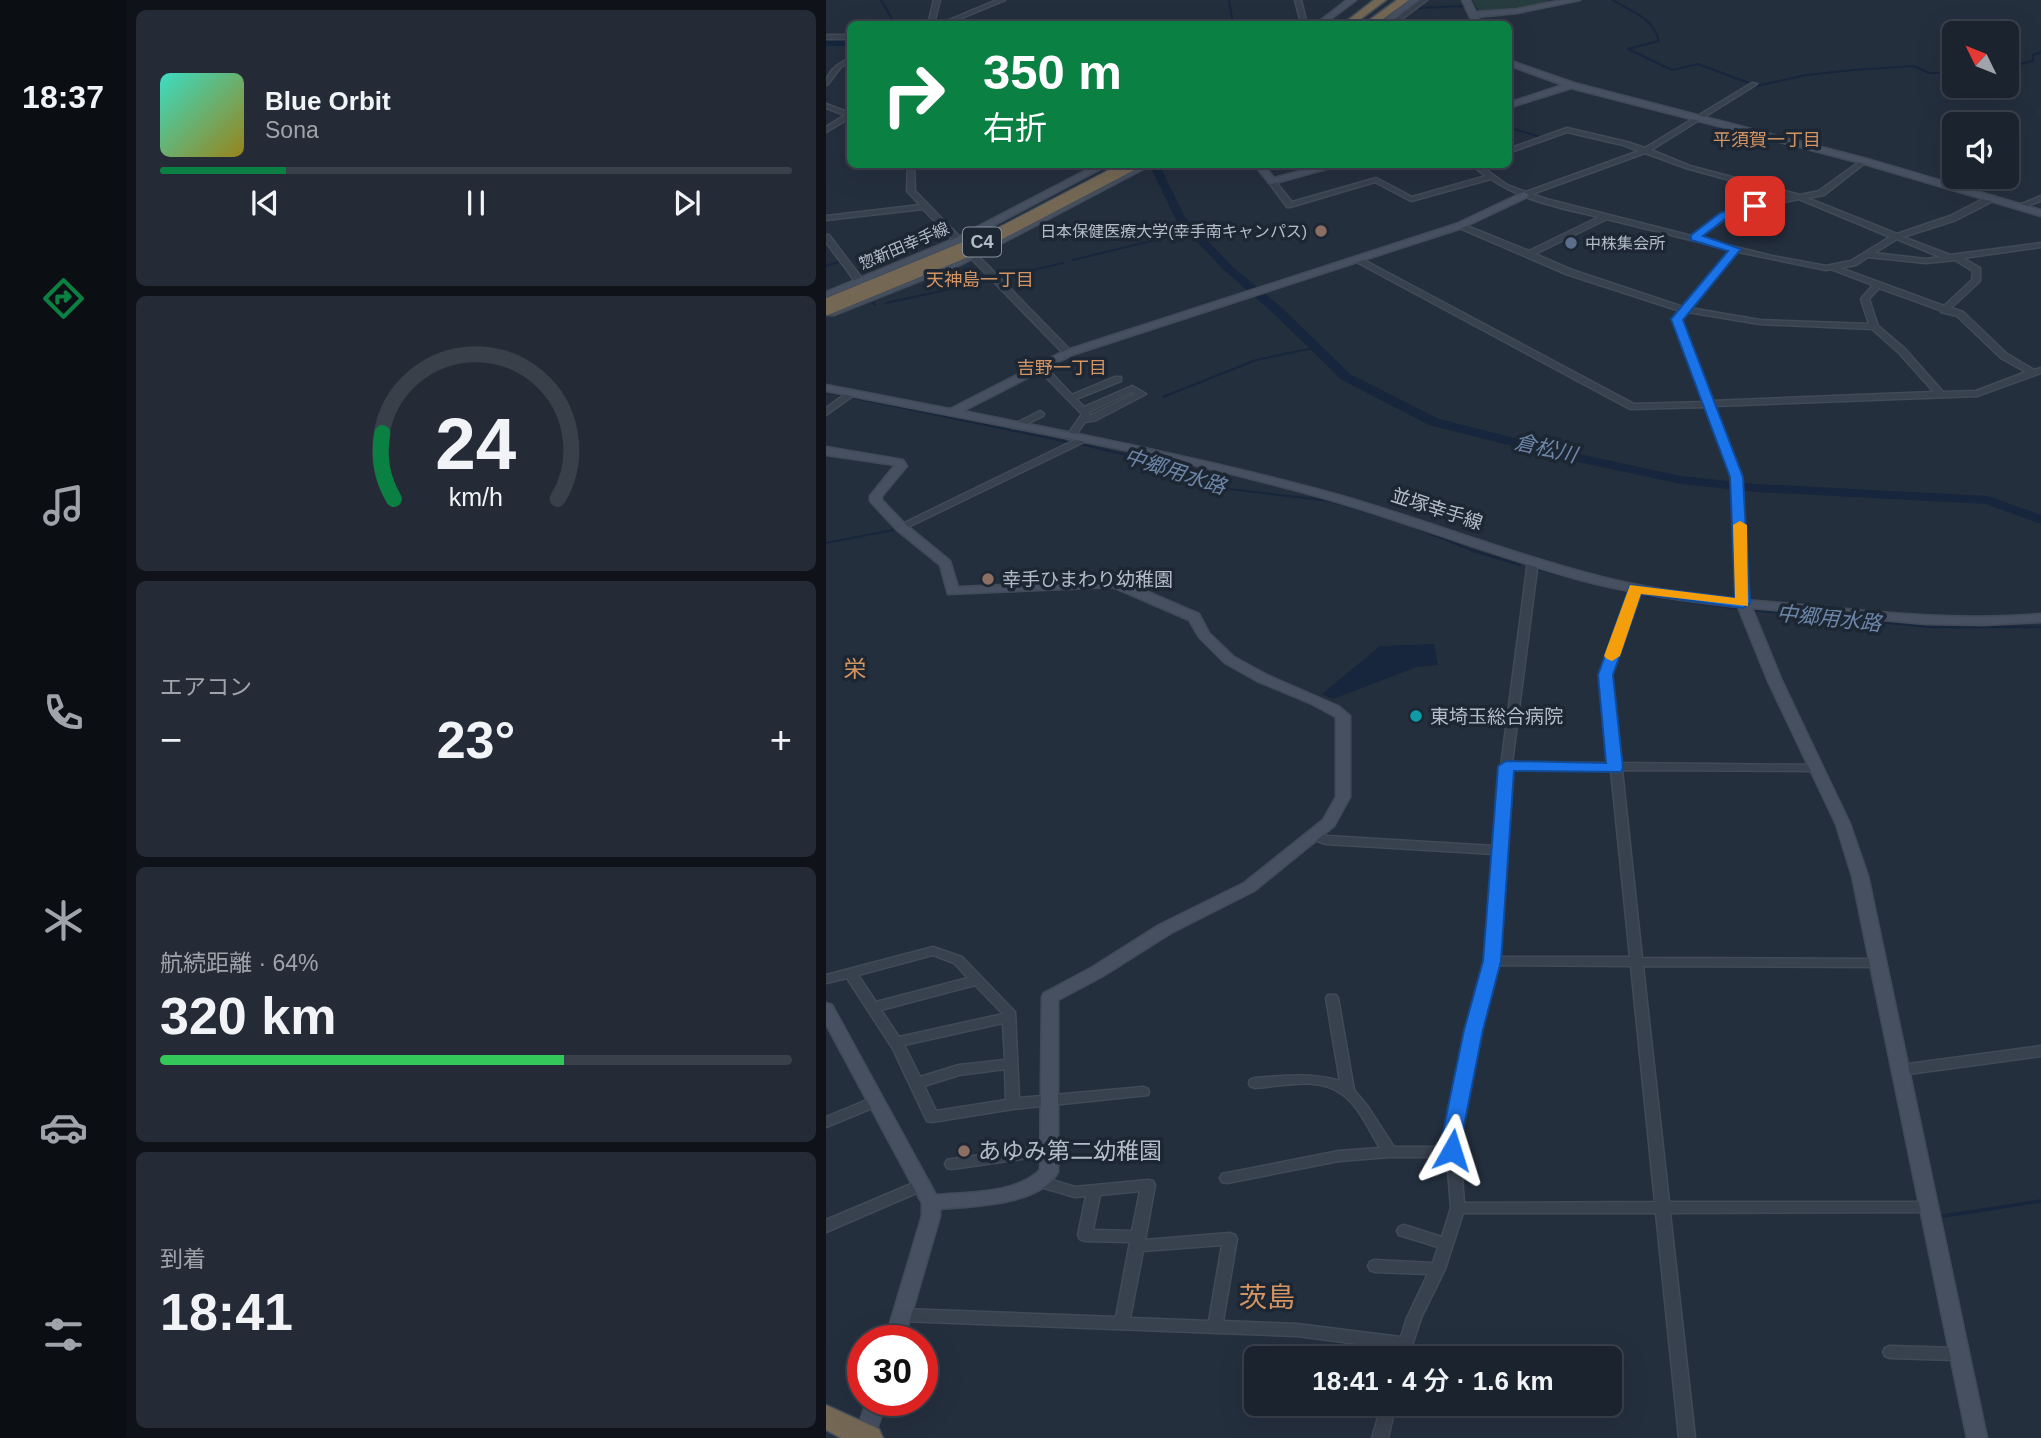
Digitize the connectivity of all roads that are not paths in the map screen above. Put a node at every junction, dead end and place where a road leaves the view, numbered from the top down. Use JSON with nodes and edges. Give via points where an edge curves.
{"nodes":[{"id":1,"x":937,"y":0,"type":"edge"},
{"id":2,"x":1002,"y":0,"type":"edge"},
{"id":3,"x":1298,"y":0,"type":"edge"},
{"id":4,"x":1352,"y":0,"type":"edge"},
{"id":5,"x":1369,"y":0,"type":"edge"},
{"id":6,"x":1381,"y":0,"type":"edge"},
{"id":7,"x":1391,"y":0,"type":"edge"},
{"id":8,"x":1404,"y":0,"type":"edge"},
{"id":9,"x":1415,"y":0,"type":"edge"},
{"id":10,"x":1424,"y":0,"type":"edge"},
{"id":11,"x":1465,"y":0,"type":"edge"},
{"id":12,"x":1576,"y":0,"type":"edge"},
{"id":13,"x":1472,"y":15,"type":"junction"},
{"id":14,"x":932,"y":21,"type":"edge"},
{"id":15,"x":950,"y":21,"type":"edge"},
{"id":16,"x":1303,"y":21,"type":"edge"},
{"id":17,"x":1324,"y":21,"type":"edge"},
{"id":18,"x":1340,"y":21,"type":"edge"},
{"id":19,"x":1352,"y":21,"type":"edge"},
{"id":20,"x":1362,"y":21,"type":"edge"},
{"id":21,"x":1373,"y":21,"type":"edge"},
{"id":22,"x":1387,"y":21,"type":"edge"},
{"id":23,"x":1396,"y":21,"type":"edge"},
{"id":24,"x":1475,"y":21,"type":"edge"},
{"id":25,"x":826,"y":37,"type":"edge"},
{"id":26,"x":847,"y":37,"type":"edge"},
{"id":27,"x":847,"y":62,"type":"edge"},
{"id":28,"x":1512,"y":63,"type":"edge"},
{"id":29,"x":826,"y":66,"type":"edge"},
{"id":30,"x":839,"y":66,"type":"junction"},
{"id":31,"x":826,"y":83,"type":"edge"},
{"id":32,"x":1755,"y":84,"type":"dead end"},
{"id":33,"x":1571,"y":85,"type":"junction"},
{"id":34,"x":1512,"y":105,"type":"edge"},
{"id":35,"x":826,"y":106,"type":"edge"},
{"id":36,"x":847,"y":114,"type":"edge"},
{"id":37,"x":847,"y":117,"type":"edge"},
{"id":38,"x":1698,"y":118,"type":"junction"},
{"id":39,"x":826,"y":130,"type":"edge"},
{"id":40,"x":1512,"y":149,"type":"edge"},
{"id":41,"x":1645,"y":151,"type":"junction"},
{"id":42,"x":1864,"y":161,"type":"junction"},
{"id":43,"x":911,"y":168,"type":"edge"},
{"id":44,"x":1095,"y":168,"type":"edge"},
{"id":45,"x":1111,"y":168,"type":"edge"},
{"id":46,"x":1139,"y":168,"type":"edge"},
{"id":47,"x":1261,"y":168,"type":"edge"},
{"id":48,"x":1324,"y":168,"type":"edge"},
{"id":49,"x":1479,"y":168,"type":"edge"},
{"id":50,"x":1492,"y":177,"type":"junction"},
{"id":51,"x":1272,"y":181,"type":"junction"},
{"id":52,"x":1524,"y":195,"type":"junction"},
{"id":53,"x":1799,"y":197,"type":"junction"},
{"id":54,"x":1992,"y":198,"type":"junction"},
{"id":55,"x":2041,"y":198,"type":"edge"},
{"id":56,"x":2021,"y":206,"type":"junction"},
{"id":57,"x":925,"y":207,"type":"junction"},
{"id":58,"x":2041,"y":213,"type":"edge"},
{"id":59,"x":1605,"y":216,"type":"junction"},
{"id":60,"x":826,"y":218,"type":"edge"},
{"id":61,"x":1459,"y":226,"type":"junction"},
{"id":62,"x":826,"y":237,"type":"edge"},
{"id":63,"x":1695,"y":237,"type":"junction"},
{"id":64,"x":1895,"y":237,"type":"junction"},
{"id":65,"x":957,"y":240,"type":"junction"},
{"id":66,"x":2041,"y":245,"type":"edge"},
{"id":67,"x":1736,"y":249,"type":"junction"},
{"id":68,"x":1529,"y":254,"type":"junction"},
{"id":69,"x":972,"y":255,"type":"junction"},
{"id":70,"x":1868,"y":255,"type":"junction"},
{"id":71,"x":1355,"y":259,"type":"junction"},
{"id":72,"x":1955,"y":259,"type":"junction"},
{"id":73,"x":1834,"y":268,"type":"junction"},
{"id":74,"x":860,"y":282,"type":"junction"},
{"id":75,"x":1875,"y":286,"type":"junction"},
{"id":76,"x":826,"y":296,"type":"edge"},
{"id":77,"x":826,"y":301,"type":"edge"},
{"id":78,"x":826,"y":307,"type":"edge"},
{"id":79,"x":1682,"y":309,"type":"junction"},
{"id":80,"x":1944,"y":310,"type":"junction"},
{"id":81,"x":826,"y":314,"type":"edge"},
{"id":82,"x":1874,"y":327,"type":"junction"},
{"id":83,"x":1068,"y":354,"type":"junction"},
{"id":84,"x":1040,"y":366,"type":"junction"},
{"id":85,"x":2037,"y":371,"type":"edge"},
{"id":86,"x":1118,"y":379,"type":"dead end"},
{"id":87,"x":826,"y":388,"type":"edge"},
{"id":88,"x":1940,"y":394,"type":"junction"},
{"id":89,"x":848,"y":395,"type":"junction"},
{"id":90,"x":1071,"y":398,"type":"junction"},
{"id":91,"x":1712,"y":406,"type":"junction"},
{"id":92,"x":826,"y":412,"type":"edge"},
{"id":93,"x":951,"y":413,"type":"junction"},
{"id":94,"x":1040,"y":414,"type":"dead end"},
{"id":95,"x":1083,"y":415,"type":"junction"},
{"id":96,"x":1016,"y":426,"type":"junction"},
{"id":97,"x":1076,"y":439,"type":"junction"},
{"id":98,"x":826,"y":451,"type":"edge"},
{"id":99,"x":901,"y":527,"type":"junction"},
{"id":100,"x":1533,"y":561,"type":"junction"},
{"id":101,"x":1635,"y":589,"type":"junction"},
{"id":102,"x":1743,"y":603,"type":"junction"},
{"id":103,"x":2041,"y":618,"type":"edge"},
{"id":104,"x":1506,"y":766,"type":"junction"},
{"id":105,"x":1615,"y":768,"type":"junction"},
{"id":106,"x":1816,"y":768,"type":"junction"},
{"id":107,"x":1315,"y":836,"type":"junction"},
{"id":108,"x":1498,"y":850,"type":"junction"},
{"id":109,"x":1636,"y":960,"type":"junction"},
{"id":110,"x":1492,"y":961,"type":"junction"},
{"id":111,"x":1880,"y":962,"type":"junction"},
{"id":112,"x":850,"y":972,"type":"junction"},
{"id":113,"x":826,"y":979,"type":"edge"},
{"id":114,"x":977,"y":980,"type":"junction"},
{"id":115,"x":1332,"y":998,"type":"dead end"},
{"id":116,"x":874,"y":1007,"type":"junction"},
{"id":117,"x":826,"y":1009,"type":"edge"},
{"id":118,"x":1009,"y":1017,"type":"junction"},
{"id":119,"x":896,"y":1042,"type":"junction"},
{"id":120,"x":2041,"y":1051,"type":"edge"},
{"id":121,"x":1011,"y":1064,"type":"junction"},
{"id":122,"x":1901,"y":1070,"type":"junction"},
{"id":123,"x":916,"y":1083,"type":"junction"},
{"id":124,"x":1255,"y":1083,"type":"dead end"},
{"id":125,"x":1348,"y":1090,"type":"junction"},
{"id":126,"x":1143,"y":1092,"type":"dead end"},
{"id":127,"x":877,"y":1101,"type":"junction"},
{"id":128,"x":1050,"y":1102,"type":"junction"},
{"id":129,"x":1013,"y":1104,"type":"junction"},
{"id":130,"x":826,"y":1122,"type":"edge"},
{"id":131,"x":1049,"y":1150,"type":"junction"},
{"id":132,"x":1390,"y":1152,"type":"junction"},
{"id":133,"x":1452,"y":1152,"type":"junction"},
{"id":134,"x":952,"y":1164,"type":"dead end"},
{"id":135,"x":1227,"y":1178,"type":"dead end"},
{"id":136,"x":1042,"y":1182,"type":"junction"},
{"id":137,"x":923,"y":1184,"type":"junction"},
{"id":138,"x":1094,"y":1190,"type":"junction"},
{"id":139,"x":931,"y":1203,"type":"junction"},
{"id":140,"x":1927,"y":1207,"type":"junction"},
{"id":141,"x":1458,"y":1208,"type":"junction"},
{"id":142,"x":1663,"y":1208,"type":"junction"},
{"id":143,"x":826,"y":1226,"type":"edge"},
{"id":144,"x":1404,"y":1231,"type":"dead end"},
{"id":145,"x":1137,"y":1241,"type":"junction"},
{"id":146,"x":1446,"y":1244,"type":"junction"},
{"id":147,"x":1375,"y":1266,"type":"dead end"},
{"id":148,"x":1438,"y":1269,"type":"junction"},
{"id":149,"x":903,"y":1315,"type":"junction"},
{"id":150,"x":1122,"y":1324,"type":"junction"},
{"id":151,"x":900,"y":1325,"type":"edge"},
{"id":152,"x":1215,"y":1327,"type":"junction"},
{"id":153,"x":1378,"y":1346,"type":"edge"},
{"id":154,"x":1405,"y":1346,"type":"edge"},
{"id":155,"x":1890,"y":1352,"type":"dead end"},
{"id":156,"x":1957,"y":1354,"type":"junction"},
{"id":157,"x":872,"y":1416,"type":"edge"},
{"id":158,"x":1386,"y":1416,"type":"edge"},
{"id":159,"x":826,"y":1417,"type":"edge"},
{"id":160,"x":866,"y":1437,"type":"edge"},
{"id":161,"x":1380,"y":1438,"type":"edge"},
{"id":162,"x":1687,"y":1438,"type":"edge"},
{"id":163,"x":1977,"y":1438,"type":"edge"}],
"edges":[{"from":1,"to":14,"type":"street"},
{"from":2,"to":15,"type":"street"},
{"from":3,"to":16,"type":"street"},
{"from":4,"to":17,"type":"street"},
{"from":5,"to":18,"type":"highway"},
{"from":6,"to":19,"type":"highway"},
{"from":7,"to":20,"type":"highway"},
{"from":8,"to":21,"type":"highway"},
{"from":9,"to":22,"type":"street"},
{"from":10,"to":23,"type":"street"},
{"from":11,"to":13,"type":"street"},
{"from":12,"to":13,"type":"street"},
{"from":13,"to":24,"type":"street"},
{"from":25,"to":26,"type":"street"},
{"from":27,"to":30,"type":"street"},
{"from":28,"to":33,"type":"street"},
{"from":29,"to":30,"type":"street"},
{"from":30,"to":31,"type":"street"},
{"from":32,"to":38,"type":"street"},
{"from":33,"to":34,"type":"street"},
{"from":33,"to":38,"type":"street"},
{"from":35,"to":36,"type":"street"},
{"from":37,"to":39,"type":"street"},
{"from":38,"to":41,"type":"street"},
{"from":38,"to":42,"type":"street"},
{"from":40,"to":41,"type":"street","via":[[1567,130]]},
{"from":41,"to":52,"type":"street"},
{"from":41,"to":53,"type":"street"},
{"from":42,"to":53,"type":"street","via":[[1822,193]]},
{"from":42,"to":54,"type":"street"},
{"from":43,"to":57,"type":"street","via":[[911,191]]},
{"from":44,"to":65,"type":"street","name":"惣新田幸手線"},
{"from":45,"to":77,"type":"highway","number":"C4","via":[[976,238]]},
{"from":46,"to":69,"type":"street","name":"惣新田幸手線"},
{"from":46,"to":78,"type":"highway","number":"C4","bridge":true,"via":[[984,242]]},
{"from":47,"to":51,"type":"street"},
{"from":48,"to":51,"type":"street"},
{"from":49,"to":50,"type":"street"},
{"from":50,"to":51,"type":"street","via":[[1411,199],[1376,180],[1290,205]]},
{"from":50,"to":52,"type":"street"},
{"from":52,"to":59,"type":"street"},
{"from":52,"to":61,"type":"street"},
{"from":53,"to":63,"type":"street","via":[[1733,210]]},
{"from":53,"to":64,"type":"street"},
{"from":54,"to":56,"type":"street"},
{"from":54,"to":64,"type":"street","via":[[1953,218]]},
{"from":55,"to":56,"type":"street"},
{"from":56,"to":58,"type":"street"},
{"from":57,"to":60,"type":"street"},
{"from":57,"to":65,"type":"street"},
{"from":59,"to":63,"type":"street"},
{"from":59,"to":68,"type":"street"},
{"from":61,"to":68,"type":"street"},
{"from":61,"to":71,"type":"street"},
{"from":62,"to":74,"type":"street"},
{"from":63,"to":67,"type":"street"},
{"from":64,"to":70,"type":"street"},
{"from":64,"to":72,"type":"street"},
{"from":65,"to":69,"type":"street"},
{"from":65,"to":74,"type":"street","name":"惣新田幸手線"},
{"from":66,"to":72,"type":"street"},
{"from":67,"to":73,"type":"street"},
{"from":67,"to":79,"type":"street"},
{"from":68,"to":79,"type":"street"},
{"from":69,"to":81,"type":"street","name":"惣新田幸手線"},
{"from":69,"to":83,"type":"street"},
{"from":70,"to":72,"type":"street","via":[[1913,261]]},
{"from":70,"to":73,"type":"street"},
{"from":71,"to":83,"type":"street"},
{"from":71,"to":91,"type":"street","via":[[1633,407]]},
{"from":72,"to":80,"type":"street","via":[[1977,270],[1976,281]]},
{"from":73,"to":75,"type":"street"},
{"from":74,"to":76,"type":"street","name":"惣新田幸手線"},
{"from":75,"to":80,"type":"street"},
{"from":75,"to":82,"type":"street","via":[[1865,299]]},
{"from":79,"to":82,"type":"street","via":[[1760,321]]},
{"from":79,"to":91,"type":"street","via":[[1677,319],[1682,339]]},
{"from":80,"to":85,"type":"street","via":[[1960,314],[2004,356]]},
{"from":82,"to":88,"type":"street"},
{"from":83,"to":84,"type":"street"},
{"from":84,"to":90,"type":"street"},
{"from":84,"to":93,"type":"street"},
{"from":85,"to":88,"type":"street","via":[[1977,393]]},
{"from":86,"to":90,"type":"street"},
{"from":87,"to":89,"type":"street","name":"並塚幸手線"},
{"from":88,"to":91,"type":"street"},
{"from":89,"to":92,"type":"street"},
{"from":89,"to":93,"type":"street","name":"並塚幸手線"},
{"from":90,"to":95,"type":"street"},
{"from":91,"to":102,"type":"street","via":[[1737,477]]},
{"from":93,"to":96,"type":"street","name":"並塚幸手線"},
{"from":94,"to":96,"type":"street"},
{"from":95,"to":95,"type":"street","via":[[1132,390],[1142,394]]},
{"from":95,"to":97,"type":"street"},
{"from":96,"to":97,"type":"street","name":"並塚幸手線"},
{"from":97,"to":99,"type":"street"},
{"from":97,"to":100,"type":"street","name":"並塚幸手線","via":[[1327,495]]},
{"from":98,"to":99,"type":"street","via":[[899,462],[901,466],[876,501]]},
{"from":99,"to":107,"type":"street","via":[[946,564],[955,592],[1115,583],[1194,617],[1200,640],[1248,673],[1339,712],[1343,716],[1337,737],[1342,797],[1334,816]]},
{"from":100,"to":101,"type":"street","name":"並塚幸手線"},
{"from":100,"to":104,"type":"street"},
{"from":101,"to":102,"type":"street","name":"並塚幸手線"},
{"from":101,"to":105,"type":"street","via":[[1606,675]]},
{"from":102,"to":103,"type":"street","name":"並塚幸手線","via":[[1929,621]]},
{"from":102,"to":106,"type":"street"},
{"from":104,"to":105,"type":"street"},
{"from":104,"to":108,"type":"street"},
{"from":105,"to":106,"type":"street"},
{"from":105,"to":109,"type":"street"},
{"from":106,"to":111,"type":"street","via":[[1855,857]]},
{"from":107,"to":108,"type":"street"},
{"from":107,"to":128,"type":"street","via":[[1249,887],[1165,929],[1050,997]]},
{"from":108,"to":110,"type":"street"},
{"from":109,"to":110,"type":"street"},
{"from":109,"to":111,"type":"street"},
{"from":109,"to":142,"type":"street"},
{"from":110,"to":133,"type":"street"},
{"from":111,"to":122,"type":"street"},
{"from":112,"to":113,"type":"street"},
{"from":112,"to":114,"type":"street","via":[[933,950],[958,960]]},
{"from":112,"to":116,"type":"street"},
{"from":114,"to":116,"type":"street"},
{"from":114,"to":118,"type":"street"},
{"from":115,"to":125,"type":"street"},
{"from":116,"to":119,"type":"street"},
{"from":117,"to":127,"type":"street"},
{"from":118,"to":119,"type":"street"},
{"from":118,"to":121,"type":"street"},
{"from":119,"to":123,"type":"street"},
{"from":120,"to":122,"type":"street"},
{"from":121,"to":123,"type":"street","via":[[959,1070]]},
{"from":121,"to":129,"type":"street"},
{"from":122,"to":140,"type":"street"},
{"from":123,"to":129,"type":"street","via":[[932,1117]]},
{"from":124,"to":125,"type":"street","via":[[1310,1080]]},
{"from":125,"to":132,"type":"street"},
{"from":126,"to":128,"type":"street"},
{"from":127,"to":130,"type":"street"},
{"from":127,"to":137,"type":"street"},
{"from":128,"to":129,"type":"street"},
{"from":128,"to":131,"type":"street"},
{"from":131,"to":134,"type":"street"},
{"from":131,"to":136,"type":"street","via":[[1049,1172]]},
{"from":132,"to":133,"type":"street"},
{"from":132,"to":135,"type":"street","via":[[1339,1156]]},
{"from":133,"to":141,"type":"street"},
{"from":136,"to":138,"type":"street","via":[[1075,1192]]},
{"from":136,"to":139,"type":"street","via":[[1027,1189]]},
{"from":137,"to":139,"type":"street"},
{"from":137,"to":143,"type":"street"},
{"from":138,"to":145,"type":"street","via":[[1085,1234]]},
{"from":138,"to":145,"type":"street","via":[[1148,1185]]},
{"from":139,"to":149,"type":"street"},
{"from":140,"to":142,"type":"street"},
{"from":140,"to":156,"type":"street"},
{"from":141,"to":142,"type":"street"},
{"from":141,"to":146,"type":"street"},
{"from":142,"to":162,"type":"street"},
{"from":144,"to":146,"type":"street"},
{"from":145,"to":150,"type":"street"},
{"from":145,"to":152,"type":"street","via":[[1230,1239]]},
{"from":146,"to":148,"type":"street"},
{"from":147,"to":148,"type":"street"},
{"from":148,"to":154,"type":"street"},
{"from":149,"to":150,"type":"street"},
{"from":149,"to":151,"type":"street"},
{"from":150,"to":152,"type":"street"},
{"from":152,"to":153,"type":"street","via":[[1297,1330]]},
{"from":155,"to":156,"type":"street"},
{"from":156,"to":163,"type":"street"},
{"from":157,"to":160,"type":"street"},
{"from":158,"to":161,"type":"street"},
{"from":159,"to":160,"type":"highway"}]}
